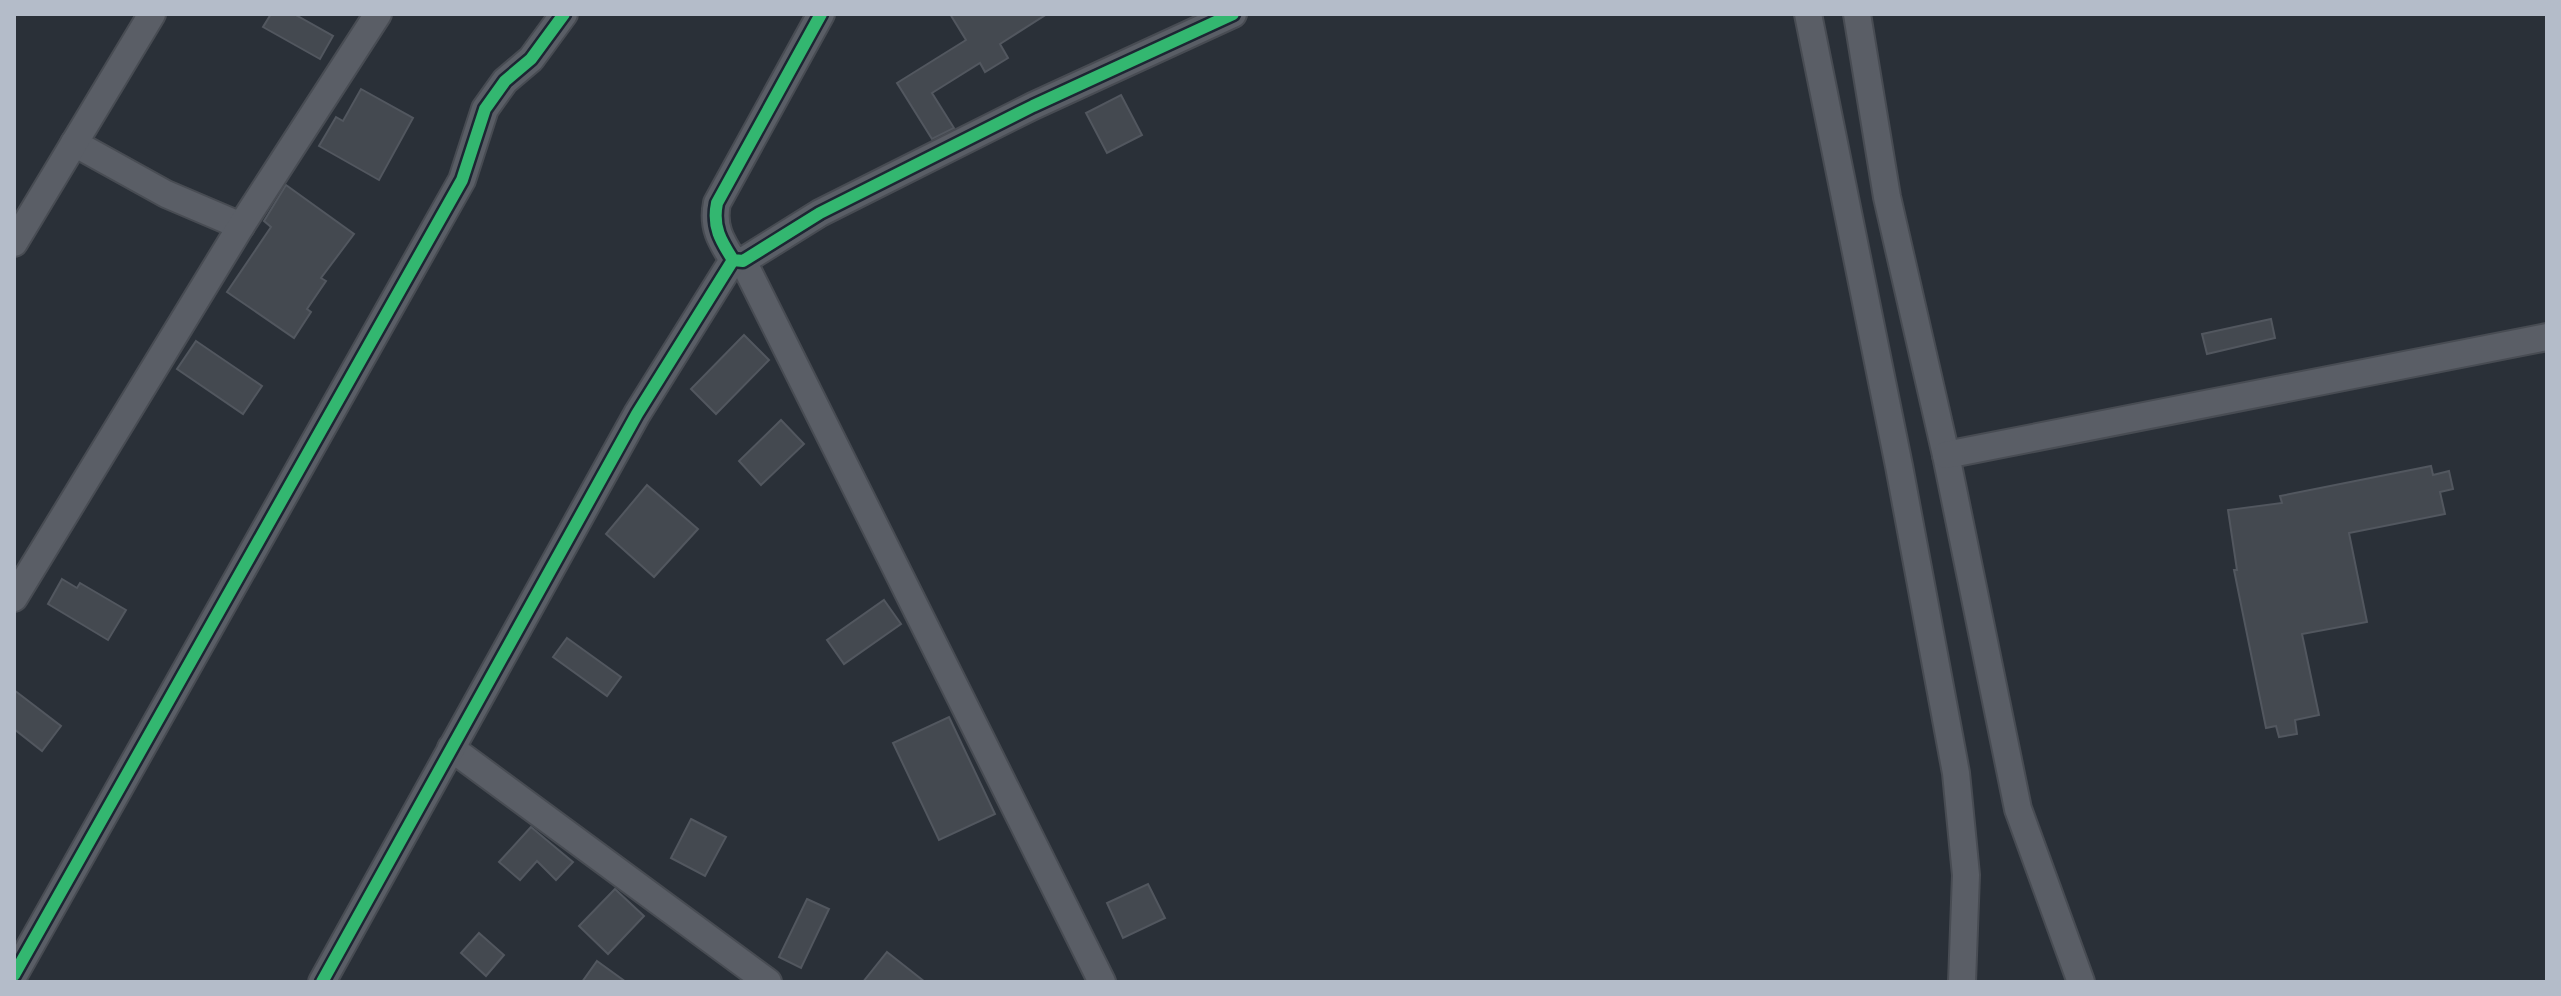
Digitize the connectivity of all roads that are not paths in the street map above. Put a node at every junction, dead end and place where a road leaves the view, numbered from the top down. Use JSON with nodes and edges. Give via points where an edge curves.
{"nodes":[{"id":1,"x":152,"y":14,"type":"edge"},
{"id":2,"x":378,"y":14,"type":"edge"},
{"id":3,"x":564,"y":14,"type":"edge"},
{"id":4,"x":821,"y":14,"type":"edge"},
{"id":5,"x":1233,"y":14,"type":"edge"},
{"id":6,"x":1808,"y":14,"type":"edge"},
{"id":7,"x":1857,"y":14,"type":"edge"},
{"id":8,"x":74,"y":143,"type":"junction"},
{"id":9,"x":241,"y":226,"type":"junction"},
{"id":10,"x":14,"y":243,"type":"edge"},
{"id":11,"x":738,"y":261,"type":"junction"},
{"id":12,"x":2547,"y":337,"type":"edge"},
{"id":13,"x":1946,"y":455,"type":"junction"},
{"id":14,"x":14,"y":598,"type":"edge"},
{"id":15,"x":451,"y":748,"type":"junction"},
{"id":16,"x":14,"y":975,"type":"edge"},
{"id":17,"x":1094,"y":979,"type":"edge"},
{"id":18,"x":322,"y":982,"type":"edge"},
{"id":19,"x":768,"y":982,"type":"edge"},
{"id":20,"x":1962,"y":982,"type":"edge"},
{"id":21,"x":2081,"y":982,"type":"edge"}],
"edges":[{"from":1,"to":8,"type":"street"},
{"from":2,"to":9,"type":"street"},
{"from":3,"to":16,"type":"street","via":[[485,109],[462,180]]},
{"from":4,"to":11,"type":"street","via":[[717,203],[718,233]]},
{"from":5,"to":11,"type":"street","via":[[991,127],[820,213]]},
{"from":6,"to":20,"type":"street","via":[[1956,773],[1966,875]]},
{"from":7,"to":13,"type":"street","via":[[1887,197]]},
{"from":8,"to":9,"type":"street","via":[[166,194]]},
{"from":8,"to":10,"type":"street"},
{"from":9,"to":14,"type":"street"},
{"from":11,"to":15,"type":"street","via":[[637,414]]},
{"from":11,"to":17,"type":"street"},
{"from":12,"to":13,"type":"street"},
{"from":13,"to":21,"type":"street","via":[[2018,809]]},
{"from":15,"to":18,"type":"street"},
{"from":15,"to":19,"type":"street"}]}
